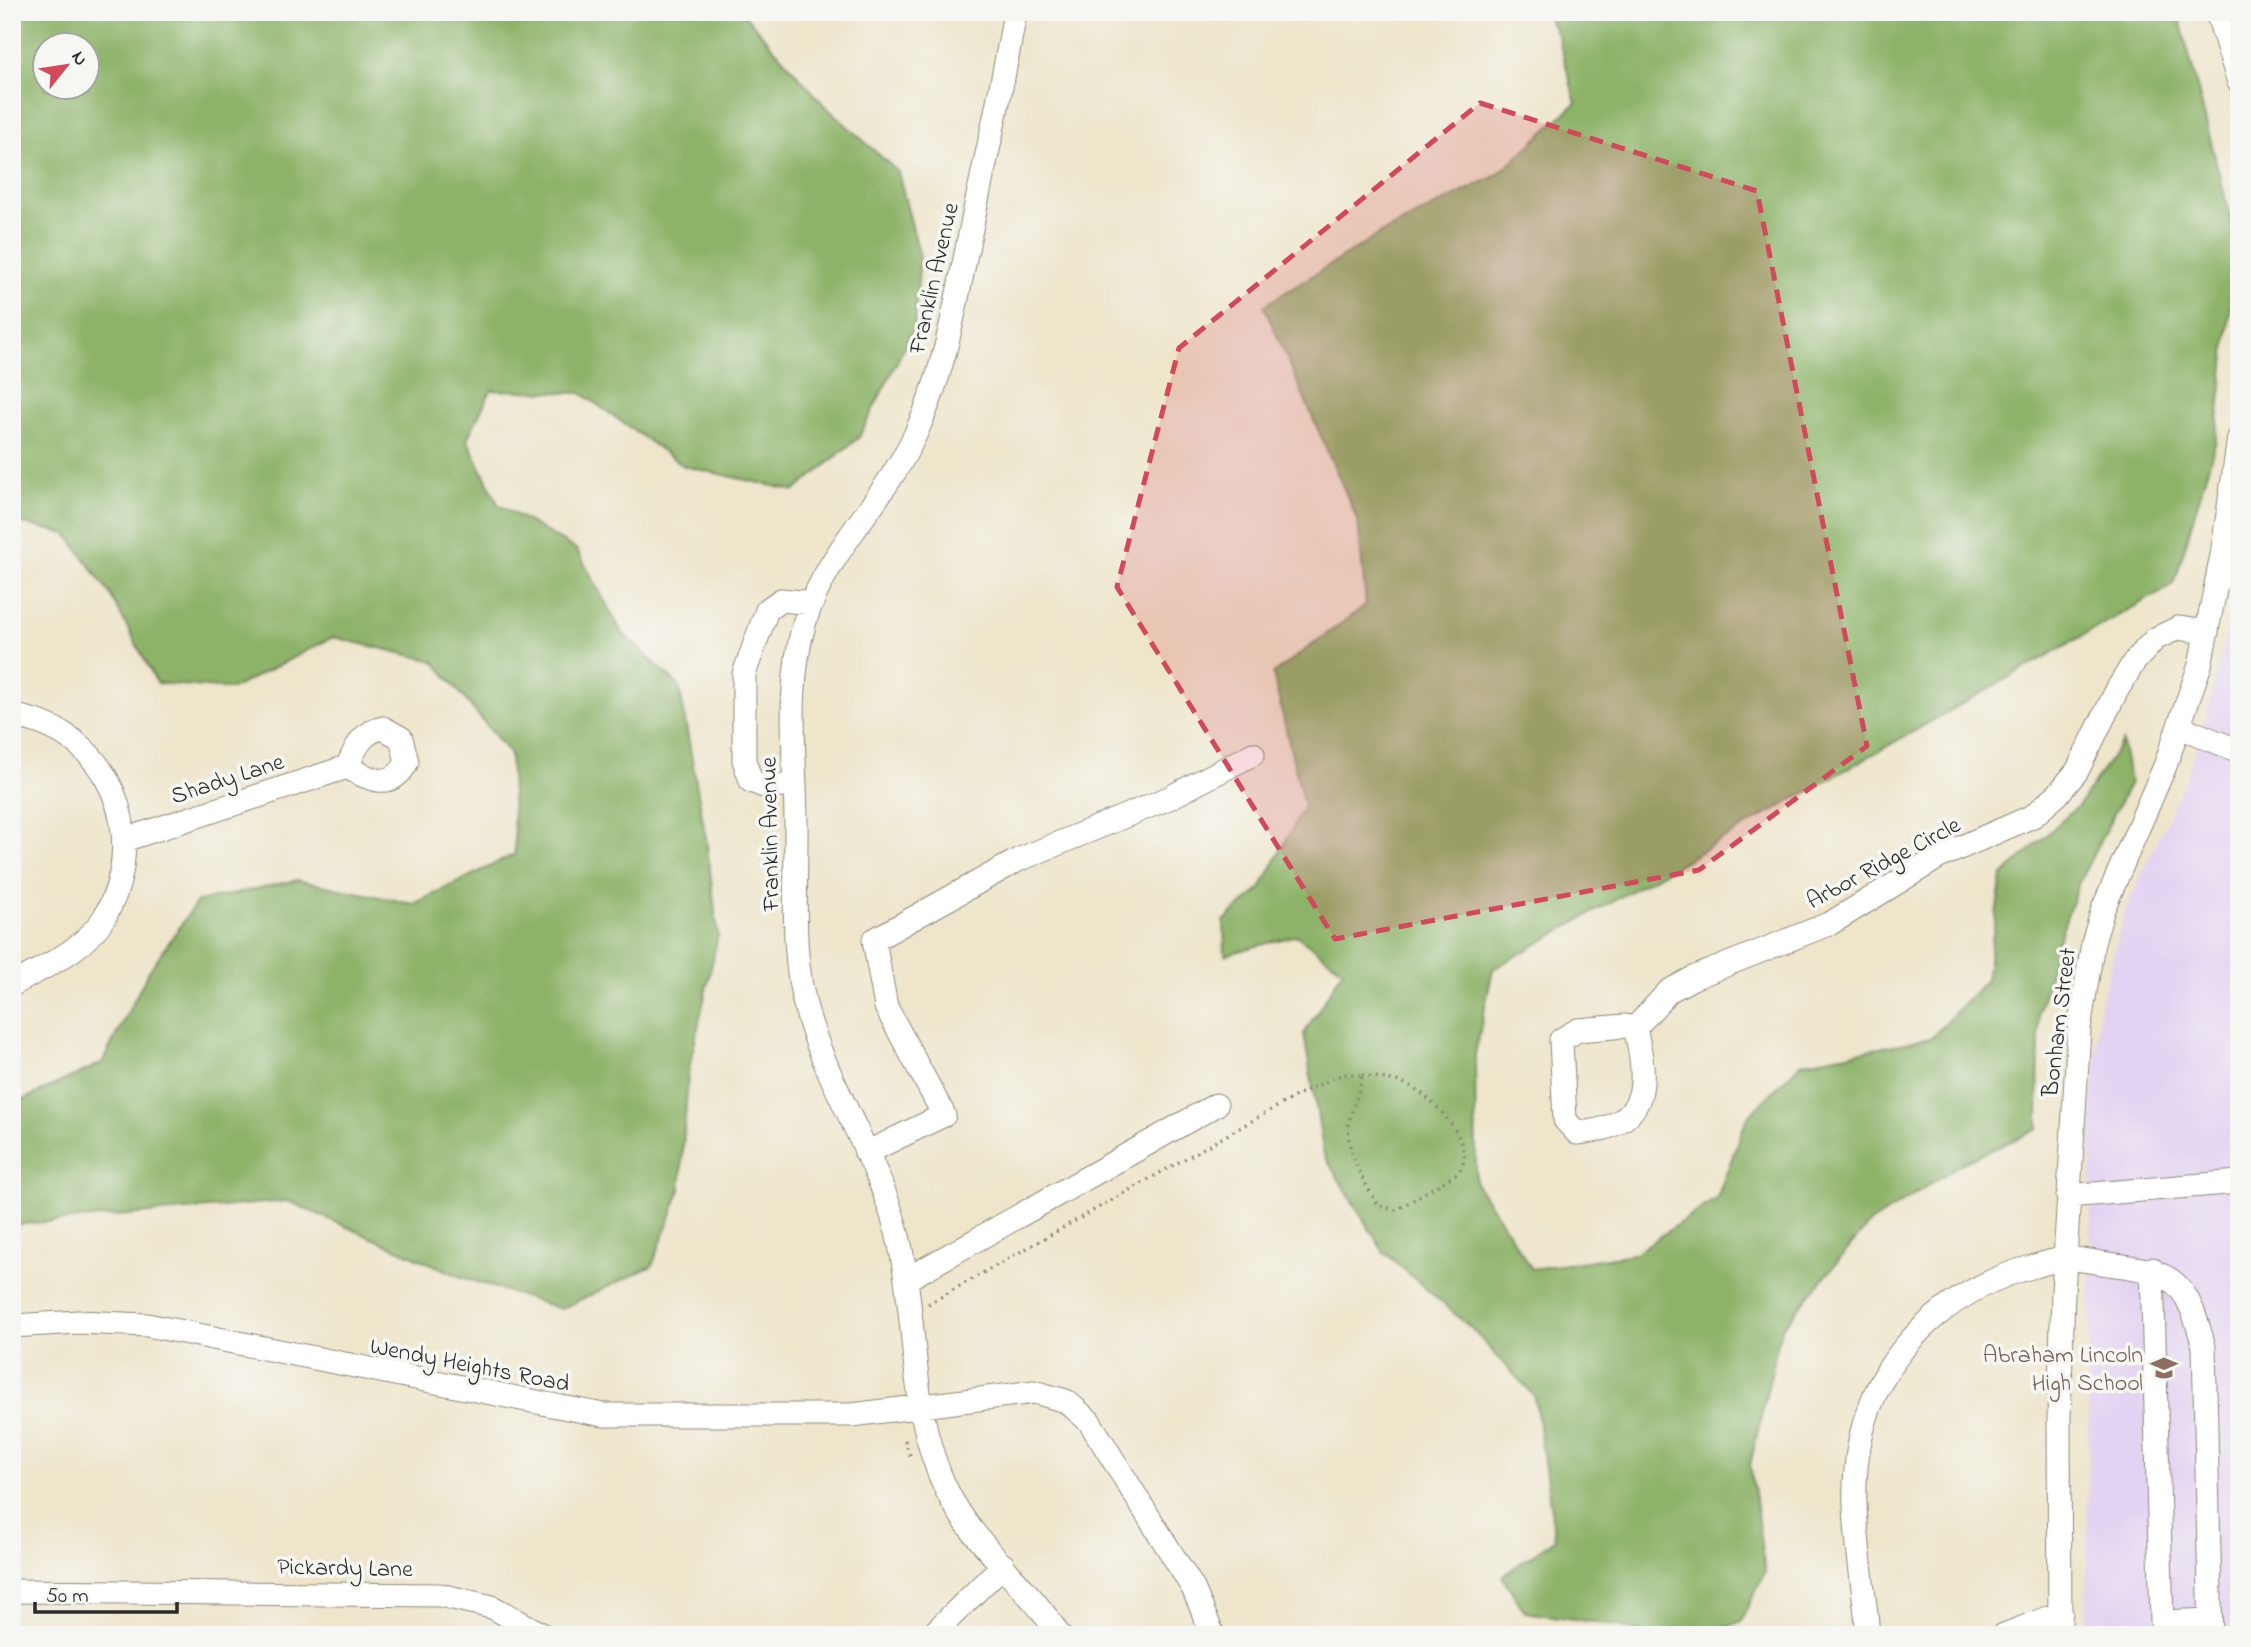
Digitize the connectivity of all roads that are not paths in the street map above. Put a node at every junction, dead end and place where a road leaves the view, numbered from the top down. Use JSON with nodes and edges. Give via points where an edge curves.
{"nodes":[{"id":1,"x":1015,"y":12,"type":"edge"},
{"id":2,"x":2217,"y":12,"type":"edge"},
{"id":3,"x":2239,"y":82,"type":"edge"},
{"id":4,"x":2239,"y":438,"type":"edge"},
{"id":5,"x":812,"y":603,"type":"junction"},
{"id":6,"x":2207,"y":632,"type":"junction"},
{"id":7,"x":12,"y":716,"type":"edge"},
{"id":8,"x":2180,"y":727,"type":"junction"},
{"id":9,"x":2239,"y":751,"type":"edge"},
{"id":10,"x":1253,"y":754,"type":"dead end"},
{"id":11,"x":347,"y":766,"type":"dead end"},
{"id":12,"x":795,"y":786,"type":"junction"},
{"id":13,"x":124,"y":840,"type":"junction"},
{"id":14,"x":12,"y":985,"type":"edge"},
{"id":15,"x":1635,"y":1028,"type":"junction"},
{"id":16,"x":1216,"y":1105,"type":"dead end"},
{"id":17,"x":866,"y":1153,"type":"junction"},
{"id":18,"x":2239,"y":1182,"type":"edge"},
{"id":19,"x":2068,"y":1196,"type":"junction"},
{"id":20,"x":2065,"y":1259,"type":"junction"},
{"id":21,"x":2152,"y":1269,"type":"junction"},
{"id":22,"x":907,"y":1279,"type":"junction"},
{"id":23,"x":12,"y":1326,"type":"edge"},
{"id":24,"x":921,"y":1408,"type":"junction"},
{"id":25,"x":1003,"y":1565,"type":"junction"},
{"id":26,"x":12,"y":1591,"type":"edge"},
{"id":27,"x":2061,"y":1624,"type":"edge"},
{"id":28,"x":2210,"y":1627,"type":"edge"},
{"id":29,"x":543,"y":1635,"type":"edge"},
{"id":30,"x":932,"y":1635,"type":"edge"},
{"id":31,"x":1059,"y":1635,"type":"edge"},
{"id":32,"x":1213,"y":1635,"type":"edge"},
{"id":33,"x":1868,"y":1635,"type":"edge"},
{"id":34,"x":2004,"y":1635,"type":"edge"}],
"edges":[{"from":1,"to":5,"type":"street","name":"Franklin Avenue","via":[[949,335],[930,399],[903,459],[827,572]]},
{"from":2,"to":3,"type":"street"},
{"from":4,"to":6,"type":"street","name":"Bonham Street"},
{"from":5,"to":12,"type":"street","name":"Franklin Avenue","via":[[794,675]]},
{"from":5,"to":12,"type":"street","via":[[782,600],[767,610],[744,674],[744,760],[751,781],[764,786]]},
{"from":6,"to":8,"type":"street","name":"Bonham Street"},
{"from":6,"to":15,"type":"street","name":"Arbor Ridge Circle","via":[[2178,628],[2155,639],[2117,690],[2077,771],[2033,816],[1939,857],[1831,923],[1693,978],[1669,991]]},
{"from":7,"to":13,"type":"street","via":[[45,724],[88,754],[117,801]]},
{"from":8,"to":9,"type":"street"},
{"from":8,"to":19,"type":"street","name":"Bonham Street","via":[[2119,866],[2093,943],[2079,1029]]},
{"from":10,"to":17,"type":"street","via":[[1169,798],[1018,860],[874,940],[886,1007],[944,1115]]},
{"from":11,"to":13,"type":"street","name":"Shady Lane"},
{"from":12,"to":17,"type":"street","name":"Franklin Avenue","via":[[796,901],[804,999],[820,1051]]},
{"from":13,"to":14,"type":"street","via":[[121,880],[104,917],[71,952]]},
{"from":15,"to":15,"type":"street","via":[[1642,1091],[1635,1110],[1612,1128],[1577,1133],[1565,1120],[1561,1040],[1578,1030]]},
{"from":16,"to":22,"type":"street"},
{"from":17,"to":22,"type":"street","name":"Franklin Avenue","via":[[896,1225]]},
{"from":18,"to":19,"type":"street"},
{"from":19,"to":20,"type":"street","name":"Bonham Street"},
{"from":20,"to":21,"type":"street"},
{"from":20,"to":27,"type":"street","name":"Bonham Street","via":[[2059,1418]]},
{"from":20,"to":33,"type":"street","via":[[2003,1275],[1968,1292],[1907,1344],[1882,1381],[1853,1469]]},
{"from":21,"to":28,"type":"street","via":[[2178,1286],[2193,1306],[2204,1347]]},
{"from":21,"to":28,"type":"street","via":[[2162,1622]]},
{"from":22,"to":24,"type":"street","name":"Franklin Avenue"},
{"from":23,"to":24,"type":"street","name":"Wendy Heights Road","via":[[78,1322],[147,1325],[603,1415],[852,1415]]},
{"from":24,"to":25,"type":"street","name":"Franklin Avenue","via":[[930,1449],[949,1495]]},
{"from":24,"to":32,"type":"street","name":"Wendy Heights Road","via":[[1034,1392],[1066,1401],[1089,1421],[1105,1444],[1193,1588]]},
{"from":25,"to":30,"type":"street"},
{"from":25,"to":31,"type":"street","name":"Franklin Avenue"},
{"from":26,"to":29,"type":"street","name":"Pickardy Lane","via":[[440,1595],[492,1607]]},
{"from":27,"to":34,"type":"street"}]}
